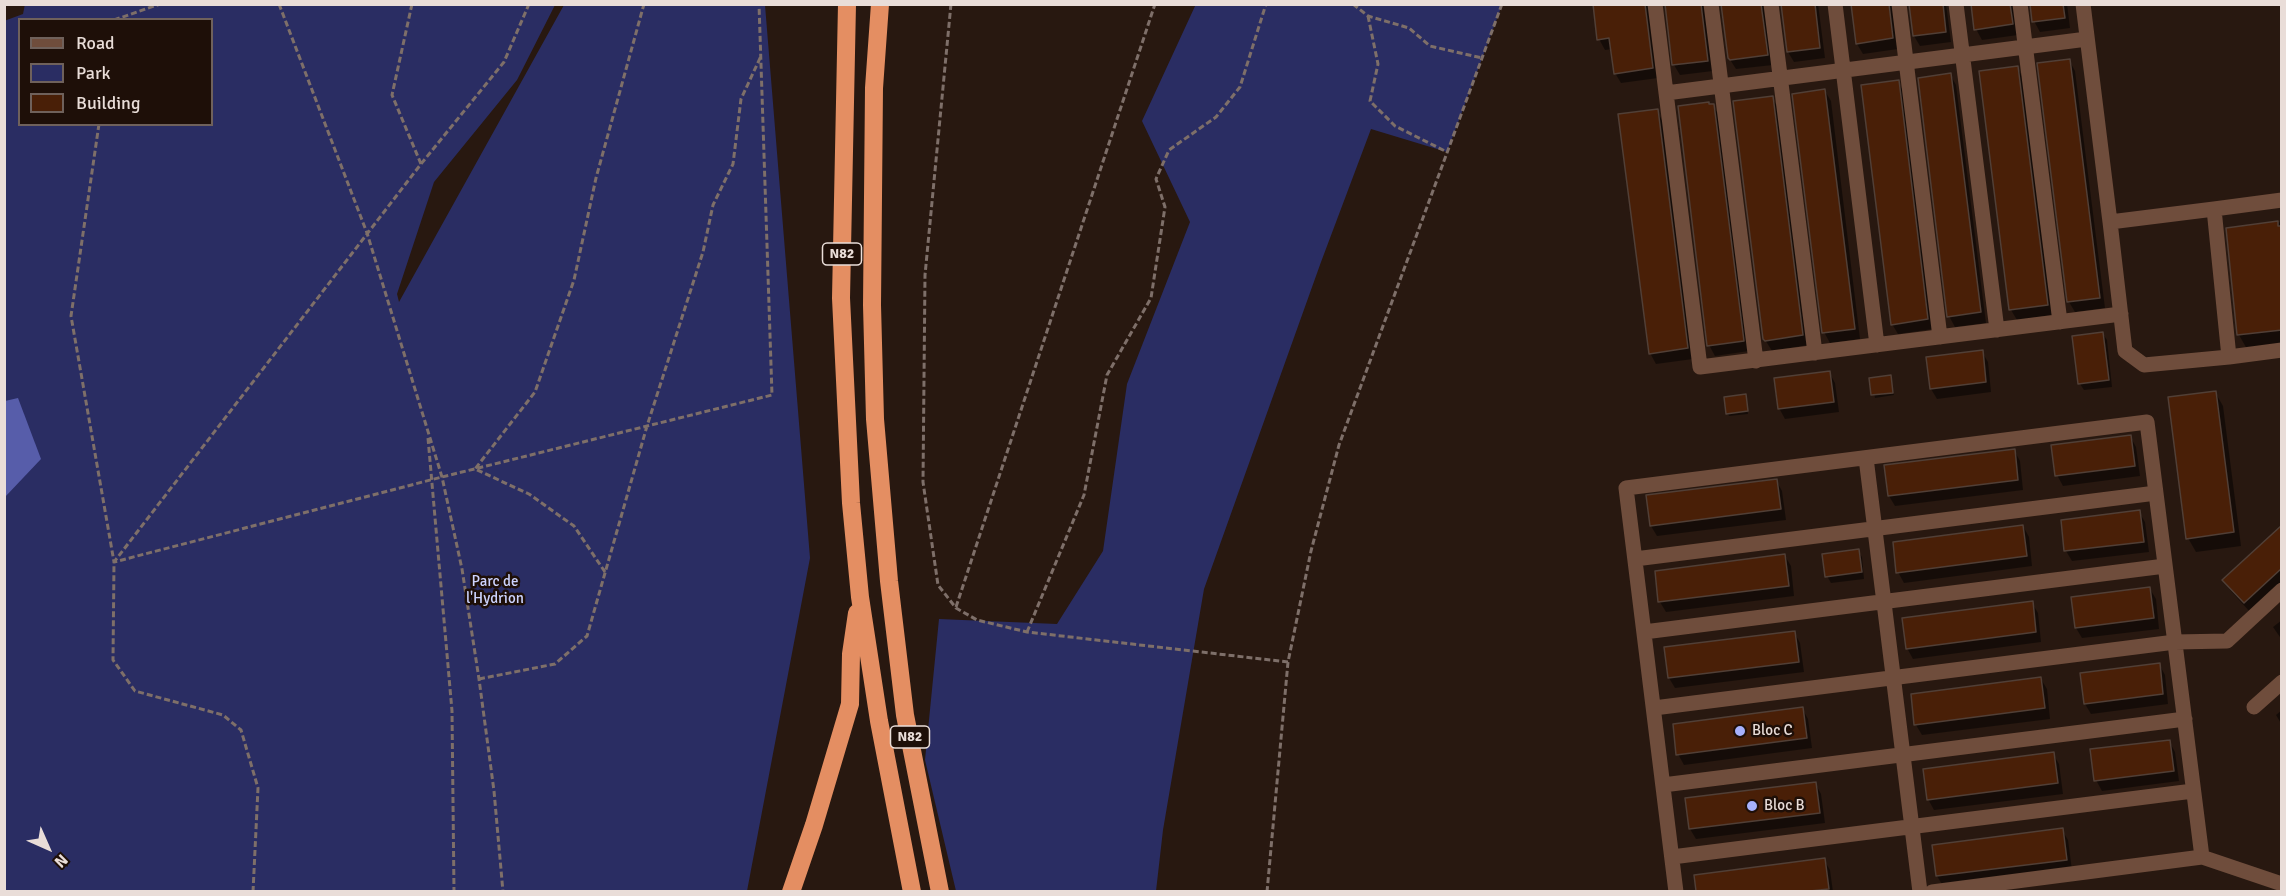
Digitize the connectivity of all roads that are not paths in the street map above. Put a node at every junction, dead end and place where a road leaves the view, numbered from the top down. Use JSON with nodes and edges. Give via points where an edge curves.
{"nodes":[{"id":1,"x":847,"y":4,"type":"edge"},
{"id":2,"x":880,"y":4,"type":"edge"},
{"id":3,"x":1655,"y":4,"type":"edge"},
{"id":4,"x":1711,"y":4,"type":"edge"},
{"id":5,"x":1771,"y":4,"type":"edge"},
{"id":6,"x":1835,"y":4,"type":"edge"},
{"id":7,"x":1899,"y":4,"type":"edge"},
{"id":8,"x":1956,"y":4,"type":"edge"},
{"id":9,"x":2020,"y":4,"type":"edge"},
{"id":10,"x":2083,"y":4,"type":"edge"},
{"id":11,"x":2087,"y":39,"type":"junction"},
{"id":12,"x":2025,"y":47,"type":"junction"},
{"id":13,"x":1963,"y":55,"type":"junction"},
{"id":14,"x":1906,"y":62,"type":"junction"},
{"id":15,"x":1843,"y":70,"type":"junction"},
{"id":16,"x":1780,"y":78,"type":"junction"},
{"id":17,"x":1721,"y":86,"type":"junction"},
{"id":18,"x":1666,"y":93,"type":"junction"},
{"id":19,"x":2282,"y":200,"type":"edge"},
{"id":20,"x":2214,"y":209,"type":"junction"},
{"id":21,"x":2110,"y":222,"type":"junction"},
{"id":22,"x":2121,"y":314,"type":"junction"},
{"id":23,"x":2060,"y":322,"type":"junction"},
{"id":24,"x":1997,"y":330,"type":"junction"},
{"id":25,"x":1940,"y":337,"type":"junction"},
{"id":26,"x":1878,"y":345,"type":"junction"},
{"id":27,"x":2282,"y":350,"type":"edge"},
{"id":28,"x":1815,"y":353,"type":"junction"},
{"id":29,"x":2229,"y":357,"type":"junction"},
{"id":30,"x":1756,"y":360,"type":"junction"},
{"id":31,"x":1866,"y":458,"type":"junction"},
{"id":32,"x":2156,"y":493,"type":"junction"},
{"id":33,"x":1875,"y":529,"type":"junction"},
{"id":34,"x":1635,"y":559,"type":"junction"},
{"id":35,"x":2165,"y":566,"type":"junction"},
{"id":36,"x":2282,"y":590,"type":"edge"},
{"id":37,"x":860,"y":597,"type":"junction"},
{"id":38,"x":1884,"y":602,"type":"junction"},
{"id":39,"x":1644,"y":633,"type":"junction"},
{"id":40,"x":2175,"y":642,"type":"junction"},
{"id":41,"x":1893,"y":677,"type":"junction"},
{"id":42,"x":2282,"y":682,"type":"edge"},
{"id":43,"x":2254,"y":707,"type":"dead end"},
{"id":44,"x":1654,"y":708,"type":"junction"},
{"id":45,"x":2185,"y":719,"type":"junction"},
{"id":46,"x":1903,"y":755,"type":"junction"},
{"id":47,"x":1663,"y":785,"type":"junction"},
{"id":48,"x":2193,"y":791,"type":"junction"},
{"id":49,"x":1912,"y":827,"type":"junction"},
{"id":50,"x":1672,"y":857,"type":"junction"},
{"id":51,"x":2202,"y":857,"type":"junction"},
{"id":52,"x":2282,"y":884,"type":"edge"},
{"id":53,"x":791,"y":891,"type":"edge"},
{"id":54,"x":912,"y":891,"type":"edge"},
{"id":55,"x":940,"y":891,"type":"edge"},
{"id":56,"x":1676,"y":891,"type":"edge"},
{"id":57,"x":1920,"y":891,"type":"edge"},
{"id":58,"x":1932,"y":891,"type":"edge"}],
"edges":[{"from":1,"to":37,"type":"highway","number":"N82","via":[[842,298],[851,503]]},
{"from":2,"to":55,"type":"highway","number":"N82","via":[[874,99],[875,419],[905,715]]},
{"from":3,"to":18,"type":"lane"},
{"from":4,"to":17,"type":"lane"},
{"from":5,"to":16,"type":"lane"},
{"from":6,"to":15,"type":"lane"},
{"from":7,"to":14,"type":"lane"},
{"from":8,"to":13,"type":"lane"},
{"from":9,"to":12,"type":"lane"},
{"from":10,"to":11,"type":"lane"},
{"from":11,"to":12,"type":"lane"},
{"from":11,"to":21,"type":"lane"},
{"from":12,"to":13,"type":"lane"},
{"from":12,"to":23,"type":"lane"},
{"from":13,"to":14,"type":"lane"},
{"from":13,"to":24,"type":"lane"},
{"from":14,"to":15,"type":"lane"},
{"from":14,"to":25,"type":"lane"},
{"from":15,"to":16,"type":"lane"},
{"from":15,"to":26,"type":"lane"},
{"from":16,"to":17,"type":"lane"},
{"from":16,"to":28,"type":"lane"},
{"from":17,"to":18,"type":"lane"},
{"from":17,"to":30,"type":"lane"},
{"from":18,"to":30,"type":"lane","via":[[1700,368]]},
{"from":19,"to":20,"type":"lane"},
{"from":20,"to":21,"type":"lane"},
{"from":20,"to":29,"type":"lane"},
{"from":21,"to":22,"type":"lane"},
{"from":22,"to":23,"type":"lane"},
{"from":22,"to":29,"type":"lane","via":[[2125,351],[2144,365]]},
{"from":23,"to":24,"type":"lane"},
{"from":24,"to":25,"type":"lane"},
{"from":25,"to":26,"type":"lane"},
{"from":26,"to":28,"type":"lane"},
{"from":27,"to":29,"type":"lane"},
{"from":28,"to":30,"type":"lane"},
{"from":31,"to":32,"type":"lane","via":[[2147,422]]},
{"from":31,"to":33,"type":"lane"},
{"from":31,"to":34,"type":"lane","via":[[1626,488]]},
{"from":32,"to":33,"type":"lane"},
{"from":32,"to":35,"type":"lane"},
{"from":33,"to":34,"type":"lane"},
{"from":33,"to":38,"type":"lane"},
{"from":34,"to":39,"type":"lane"},
{"from":35,"to":38,"type":"lane"},
{"from":35,"to":40,"type":"lane"},
{"from":36,"to":40,"type":"lane","via":[[2227,640]]},
{"from":37,"to":53,"type":"highway","via":[[851,654],[850,704]]},
{"from":37,"to":54,"type":"highway","number":"N82"},
{"from":38,"to":39,"type":"lane"},
{"from":38,"to":41,"type":"lane"},
{"from":39,"to":44,"type":"lane"},
{"from":40,"to":41,"type":"lane"},
{"from":40,"to":45,"type":"lane"},
{"from":41,"to":44,"type":"lane"},
{"from":41,"to":46,"type":"lane"},
{"from":42,"to":43,"type":"lane"},
{"from":44,"to":47,"type":"lane"},
{"from":45,"to":46,"type":"lane"},
{"from":45,"to":48,"type":"lane"},
{"from":46,"to":47,"type":"lane"},
{"from":46,"to":49,"type":"lane"},
{"from":47,"to":50,"type":"lane"},
{"from":48,"to":49,"type":"lane"},
{"from":48,"to":51,"type":"lane"},
{"from":49,"to":50,"type":"lane"},
{"from":49,"to":57,"type":"lane"},
{"from":50,"to":56,"type":"lane"},
{"from":51,"to":52,"type":"lane"},
{"from":51,"to":58,"type":"lane"}]}
